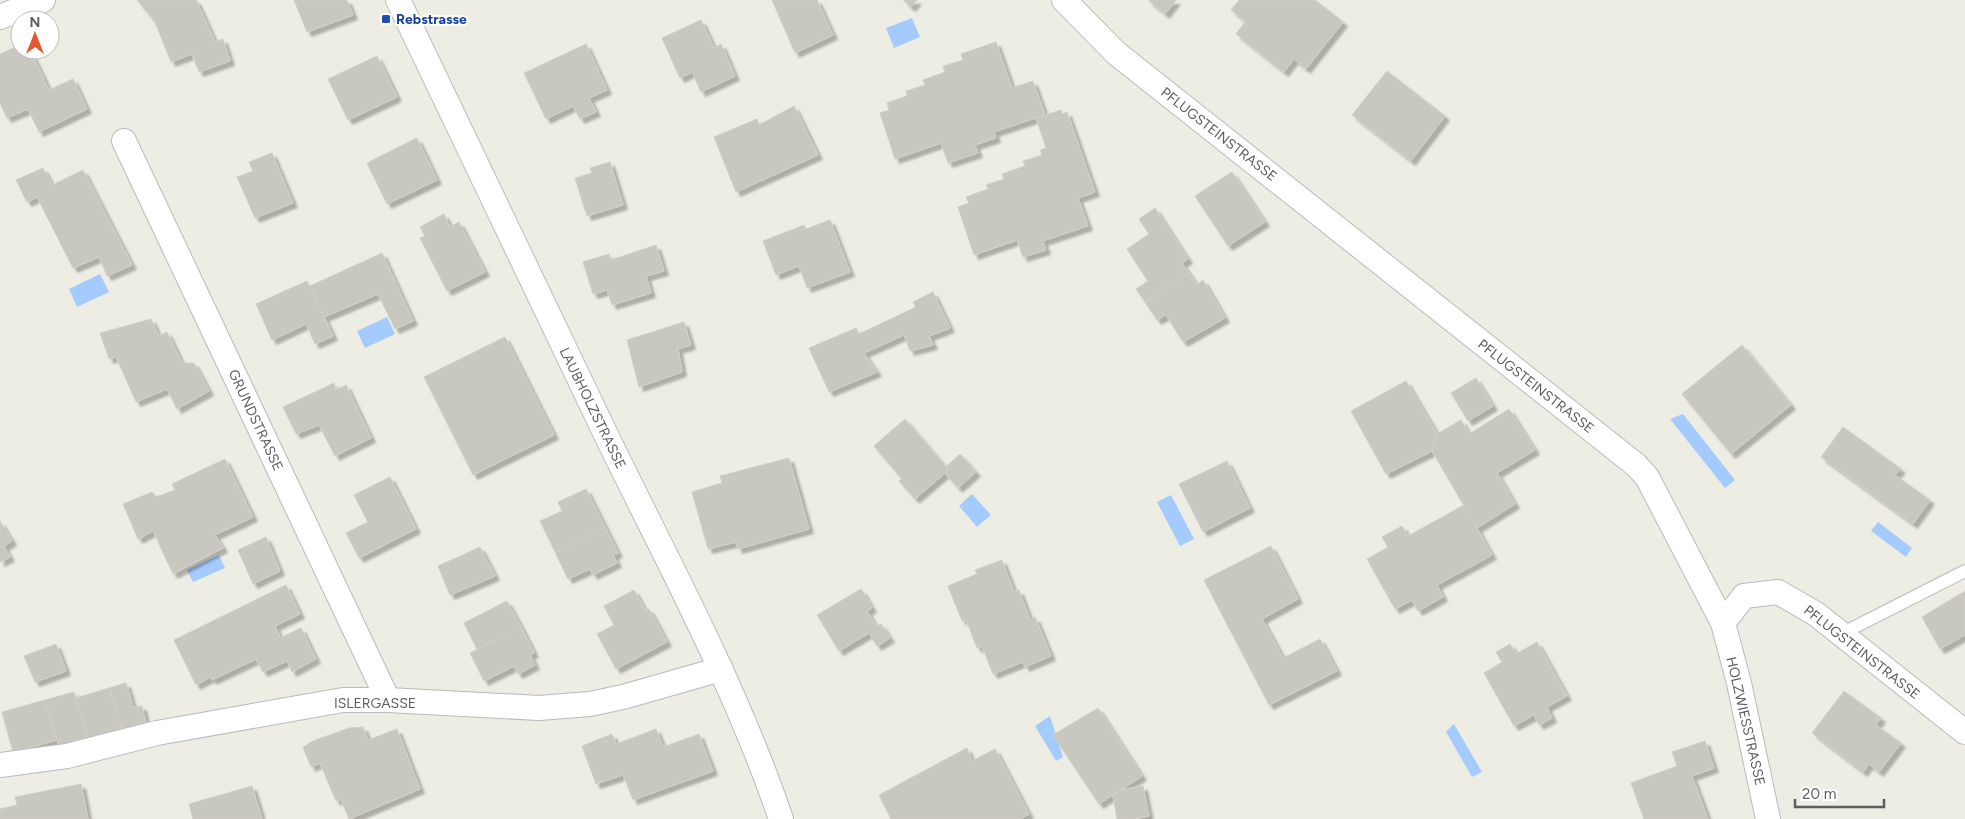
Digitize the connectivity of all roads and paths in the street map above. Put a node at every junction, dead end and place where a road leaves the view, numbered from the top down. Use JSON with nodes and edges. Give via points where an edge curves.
{"nodes":[{"id":1,"x":42,"y":0,"type":"edge"},
{"id":2,"x":398,"y":0,"type":"edge"},
{"id":3,"x":1064,"y":0,"type":"edge"},
{"id":4,"x":0,"y":17,"type":"edge"},
{"id":5,"x":124,"y":141,"type":"dead end"},
{"id":6,"x":1965,"y":571,"type":"edge"},
{"id":7,"x":1723,"y":622,"type":"junction"},
{"id":8,"x":1842,"y":634,"type":"junction"},
{"id":9,"x":721,"y":669,"type":"junction"},
{"id":10,"x":388,"y":700,"type":"junction"},
{"id":11,"x":1965,"y":732,"type":"edge"},
{"id":12,"x":0,"y":765,"type":"edge"},
{"id":13,"x":781,"y":819,"type":"edge"},
{"id":14,"x":1768,"y":819,"type":"edge"}],
"edges":[{"from":1,"to":4,"type":"street"},
{"from":2,"to":9,"type":"street","name":"LAUBHOLZSTRASSE"},
{"from":3,"to":7,"type":"street","name":"PFLUGSTEINSTRASSE","via":[[1116,53],[1636,465],[1647,477]]},
{"from":5,"to":10,"type":"street","name":"GRUNDSTRASSE"},
{"from":6,"to":8,"type":"lane"},
{"from":7,"to":8,"type":"street","name":"PFLUGSTEINSTRASSE","via":[[1744,596],[1778,592]]},
{"from":7,"to":14,"type":"street","name":"HOLZWIESSTRASSE"},
{"from":8,"to":11,"type":"street","name":"PFLUGSTEINSTRASSE"},
{"from":9,"to":10,"type":"street","name":"ISLERGASSE","via":[[590,704],[539,708]]},
{"from":9,"to":13,"type":"street","name":"LAUBHOLZSTRASSE"},
{"from":10,"to":12,"type":"street","name":"ISLERGASSE","via":[[343,700],[157,733],[67,756]]}]}
